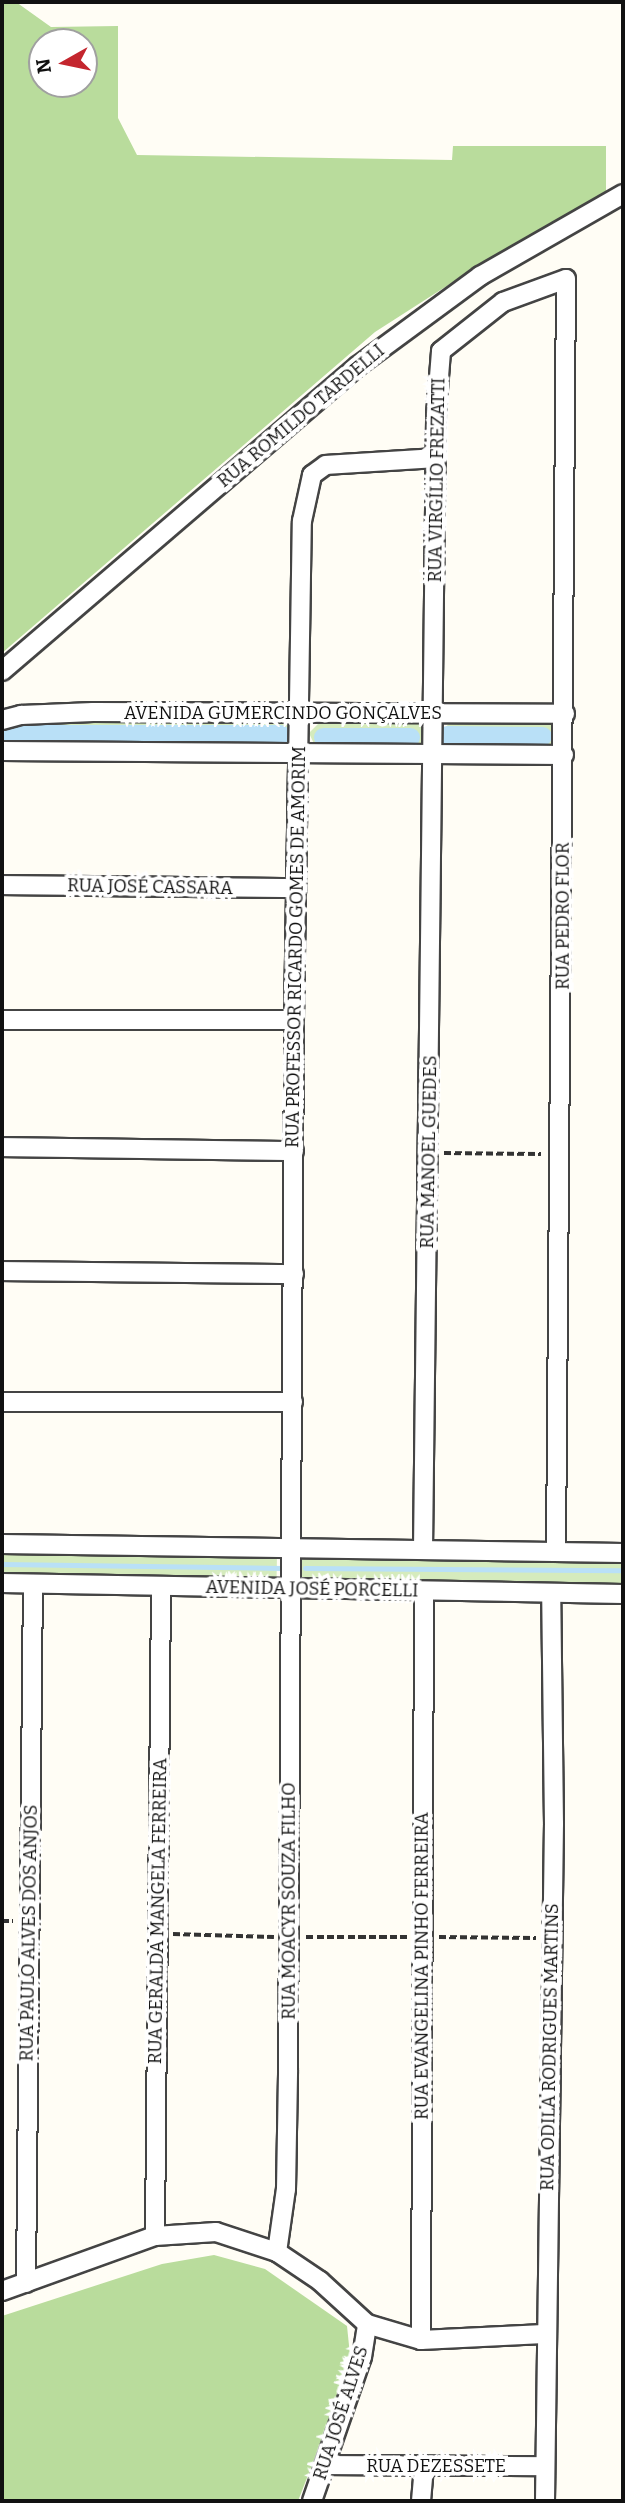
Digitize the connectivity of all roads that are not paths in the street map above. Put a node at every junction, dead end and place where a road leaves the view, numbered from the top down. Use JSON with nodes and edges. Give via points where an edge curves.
{"nodes":[{"id":1,"x":623,"y":194,"type":"edge"},
{"id":2,"x":566,"y":279,"type":"joint"},
{"id":3,"x":436,"y":458,"type":"junction"},
{"id":4,"x":2,"y":671,"type":"edge"},
{"id":5,"x":299,"y":713,"type":"junction"},
{"id":6,"x":565,"y":713,"type":"junction"},
{"id":7,"x":433,"y":715,"type":"junction"},
{"id":8,"x":2,"y":720,"type":"edge"},
{"id":9,"x":2,"y":751,"type":"edge"},
{"id":10,"x":299,"y":754,"type":"junction"},
{"id":11,"x":433,"y":755,"type":"junction"},
{"id":12,"x":564,"y":755,"type":"junction"},
{"id":13,"x":2,"y":885,"type":"edge"},
{"id":14,"x":297,"y":888,"type":"junction"},
{"id":15,"x":2,"y":1020,"type":"edge"},
{"id":16,"x":294,"y":1020,"type":"junction"},
{"id":17,"x":2,"y":1147,"type":"edge"},
{"id":18,"x":294,"y":1151,"type":"junction"},
{"id":19,"x":2,"y":1272,"type":"edge"},
{"id":20,"x":293,"y":1274,"type":"junction"},
{"id":21,"x":2,"y":1402,"type":"edge"},
{"id":22,"x":293,"y":1402,"type":"junction"},
{"id":23,"x":2,"y":1544,"type":"edge"},
{"id":24,"x":293,"y":1548,"type":"junction"},
{"id":25,"x":423,"y":1550,"type":"junction"},
{"id":26,"x":556,"y":1552,"type":"junction"},
{"id":27,"x":623,"y":1553,"type":"edge"},
{"id":28,"x":2,"y":1583,"type":"edge"},
{"id":29,"x":33,"y":1584,"type":"junction"},
{"id":30,"x":161,"y":1586,"type":"junction"},
{"id":31,"x":293,"y":1588,"type":"junction"},
{"id":32,"x":424,"y":1591,"type":"junction"},
{"id":33,"x":551,"y":1593,"type":"junction"},
{"id":34,"x":623,"y":1594,"type":"edge"},
{"id":35,"x":155,"y":2236,"type":"junction"},
{"id":36,"x":277,"y":2252,"type":"junction"},
{"id":37,"x":26,"y":2283,"type":"junction"},
{"id":38,"x":2,"y":2291,"type":"edge"},
{"id":39,"x":367,"y":2324,"type":"junction"},
{"id":40,"x":544,"y":2334,"type":"junction"},
{"id":41,"x":421,"y":2340,"type":"junction"},
{"id":42,"x":327,"y":2465,"type":"junction"},
{"id":43,"x":545,"y":2466,"type":"junction"},
{"id":44,"x":424,"y":2468,"type":"junction"},
{"id":45,"x":312,"y":2501,"type":"edge"},
{"id":46,"x":421,"y":2501,"type":"edge"},
{"id":47,"x":545,"y":2501,"type":"edge"}],
"edges":[{"from":1,"to":4,"type":"street","name":"RUA ROMILDO TARDELLI","via":[[480,276],[358,366]]},
{"from":2,"to":3,"type":"street","name":"RUA VIRGÍLIO FREZATTI","via":[[503,302],[441,351]]},
{"from":2,"to":6,"type":"street","name":"RUA PEDRO FLOR"},
{"from":3,"to":5,"type":"street","name":"RUA PROFESSOR RICARDO GOMES DE AMORIM","via":[[346,462],[326,465],[312,475],[302,522]]},
{"from":3,"to":7,"type":"street","name":"RUA VIRGÍLIO FREZATTI"},
{"from":5,"to":7,"type":"street","name":"AVENIDA GUMERCINDO GONÇALVES"},
{"from":5,"to":8,"type":"street","name":"AVENIDA GUMERCINDO GONÇALVES","via":[[46,713]]},
{"from":5,"to":10,"type":"street","name":"RUA PROFESSOR RICARDO GOMES DE AMORIM"},
{"from":6,"to":7,"type":"street","name":"AVENIDA GUMERCINDO GONÇALVES"},
{"from":6,"to":12,"type":"street","name":"RUA PEDRO FLOR"},
{"from":7,"to":11,"type":"street","name":"RUA VIRGÍLIO FREZATTI"},
{"from":9,"to":10,"type":"street"},
{"from":10,"to":11,"type":"street"},
{"from":10,"to":14,"type":"street","name":"RUA PROFESSOR RICARDO GOMES DE AMORIM"},
{"from":11,"to":12,"type":"street"},
{"from":11,"to":25,"type":"street","name":"RUA MANOEL GUEDES"},
{"from":12,"to":26,"type":"street","name":"RUA PEDRO FLOR"},
{"from":13,"to":14,"type":"street","name":"RUA JOSÉ CASSARA"},
{"from":14,"to":16,"type":"street","name":"RUA PROFESSOR RICARDO GOMES DE AMORIM"},
{"from":15,"to":16,"type":"street"},
{"from":16,"to":18,"type":"street","name":"RUA PROFESSOR RICARDO GOMES DE AMORIM"},
{"from":17,"to":18,"type":"street"},
{"from":18,"to":20,"type":"street","name":"RUA PROFESSOR RICARDO GOMES DE AMORIM"},
{"from":19,"to":20,"type":"street"},
{"from":20,"to":22,"type":"street","name":"RUA PROFESSOR RICARDO GOMES DE AMORIM"},
{"from":21,"to":22,"type":"street"},
{"from":22,"to":24,"type":"street","name":"RUA PROFESSOR RICARDO GOMES DE AMORIM"},
{"from":23,"to":24,"type":"street"},
{"from":24,"to":25,"type":"street"},
{"from":24,"to":31,"type":"street","name":"RUA MOACYR SOUZA FILHO"},
{"from":25,"to":26,"type":"street"},
{"from":26,"to":27,"type":"street"},
{"from":28,"to":29,"type":"street","name":"AVENIDA JOSÉ PORCELLI"},
{"from":29,"to":30,"type":"street","name":"AVENIDA JOSÉ PORCELLI"},
{"from":29,"to":37,"type":"street","name":"RUA PAULO ALVES DOS ANJOS"},
{"from":30,"to":31,"type":"street","name":"AVENIDA JOSÉ PORCELLI"},
{"from":30,"to":35,"type":"street","name":"RUA GERALDA MANGELA FERREIRA"},
{"from":31,"to":32,"type":"street","name":"AVENIDA JOSÉ PORCELLI"},
{"from":31,"to":36,"type":"street","name":"RUA MOACYR SOUZA FILHO","via":[[286,2189]]},
{"from":32,"to":33,"type":"street","name":"AVENIDA JOSÉ PORCELLI"},
{"from":32,"to":41,"type":"street","name":"RUA EVANGELINA PINHO FERREIRA"},
{"from":33,"to":34,"type":"street","name":"AVENIDA JOSÉ PORCELLI"},
{"from":33,"to":40,"type":"street","name":"RUA ODILA RODRIGUES MARTINS","via":[[552,1938]]},
{"from":35,"to":36,"type":"street","via":[[216,2232]]},
{"from":35,"to":37,"type":"street"},
{"from":36,"to":39,"type":"street","via":[[320,2281]]},
{"from":37,"to":38,"type":"street"},
{"from":39,"to":41,"type":"street"},
{"from":39,"to":42,"type":"street","name":"RUA JOSÉ ALVES","via":[[362,2357]]},
{"from":40,"to":41,"type":"street"},
{"from":40,"to":43,"type":"street","name":"RUA ODILA RODRIGUES MARTINS"},
{"from":42,"to":44,"type":"street","name":"RUA DEZESSETE"},
{"from":42,"to":45,"type":"street","name":"RUA JOSÉ ALVES"},
{"from":43,"to":44,"type":"street","name":"RUA DEZESSETE"},
{"from":43,"to":47,"type":"street","name":"RUA ODILA RODRIGUES MARTINS"},
{"from":44,"to":46,"type":"street"}]}
